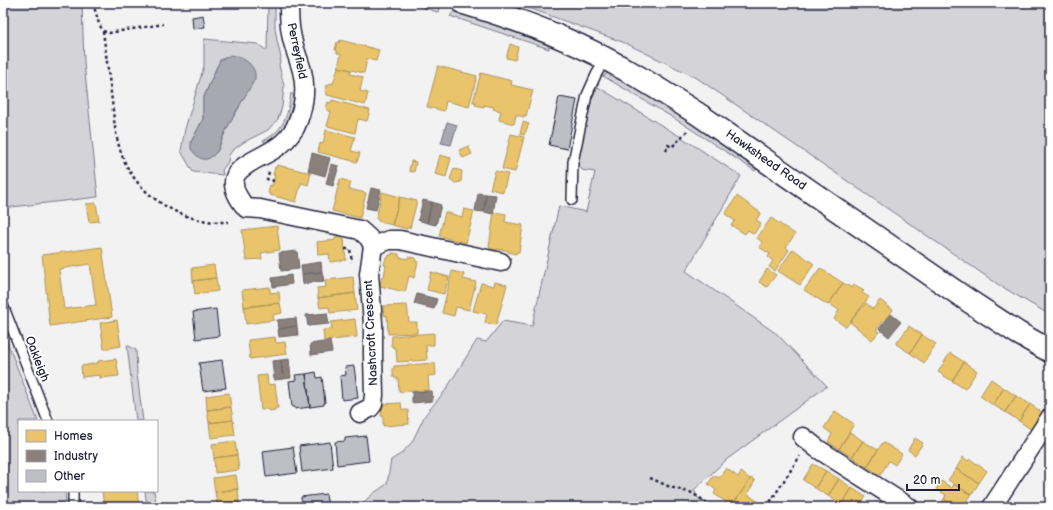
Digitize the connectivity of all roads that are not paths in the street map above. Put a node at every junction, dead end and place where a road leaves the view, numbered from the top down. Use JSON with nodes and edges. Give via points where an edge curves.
{"nodes":[{"id":1,"x":289,"y":3,"type":"edge"},
{"id":2,"x":464,"y":3,"type":"edge"},
{"id":3,"x":606,"y":59,"type":"junction"},
{"id":4,"x":572,"y":200,"type":"dead end"},
{"id":5,"x":373,"y":246,"type":"junction"},
{"id":6,"x":501,"y":262,"type":"dead end"},
{"id":7,"x":3,"y":305,"type":"edge"},
{"id":8,"x":1050,"y":351,"type":"edge"},
{"id":9,"x":360,"y":413,"type":"dead end"},
{"id":10,"x":1050,"y":418,"type":"edge"},
{"id":11,"x":48,"y":420,"type":"edge"},
{"id":12,"x":807,"y":440,"type":"road end"},
{"id":13,"x":73,"y":492,"type":"edge"},
{"id":14,"x":74,"y":507,"type":"edge"},
{"id":15,"x":909,"y":507,"type":"edge"},
{"id":16,"x":992,"y":507,"type":"edge"}],
"edges":[{"from":1,"to":5,"type":"street","name":"Perreyfield","via":[[290,32],[304,82],[303,103],[297,124],[287,139],[275,149],[246,165],[234,178],[236,194],[246,208],[360,230]]},
{"from":2,"to":3,"type":"street","name":"Hawkshead Road","via":[[562,38]]},
{"from":3,"to":4,"type":"lane","via":[[587,95],[573,162]]},
{"from":3,"to":8,"type":"street","name":"Hawkshead Road","via":[[698,114],[969,301]]},
{"from":5,"to":6,"type":"street","via":[[388,240],[400,240]]},
{"from":5,"to":9,"type":"street","name":"Nashcroft Crescent","via":[[369,274],[374,324],[374,395],[370,408]]},
{"from":7,"to":11,"type":"lane","name":"Oakleigh"},
{"from":10,"to":16,"type":"street"},
{"from":12,"to":15,"type":"street"},
{"from":13,"to":14,"type":"lane"}]}
